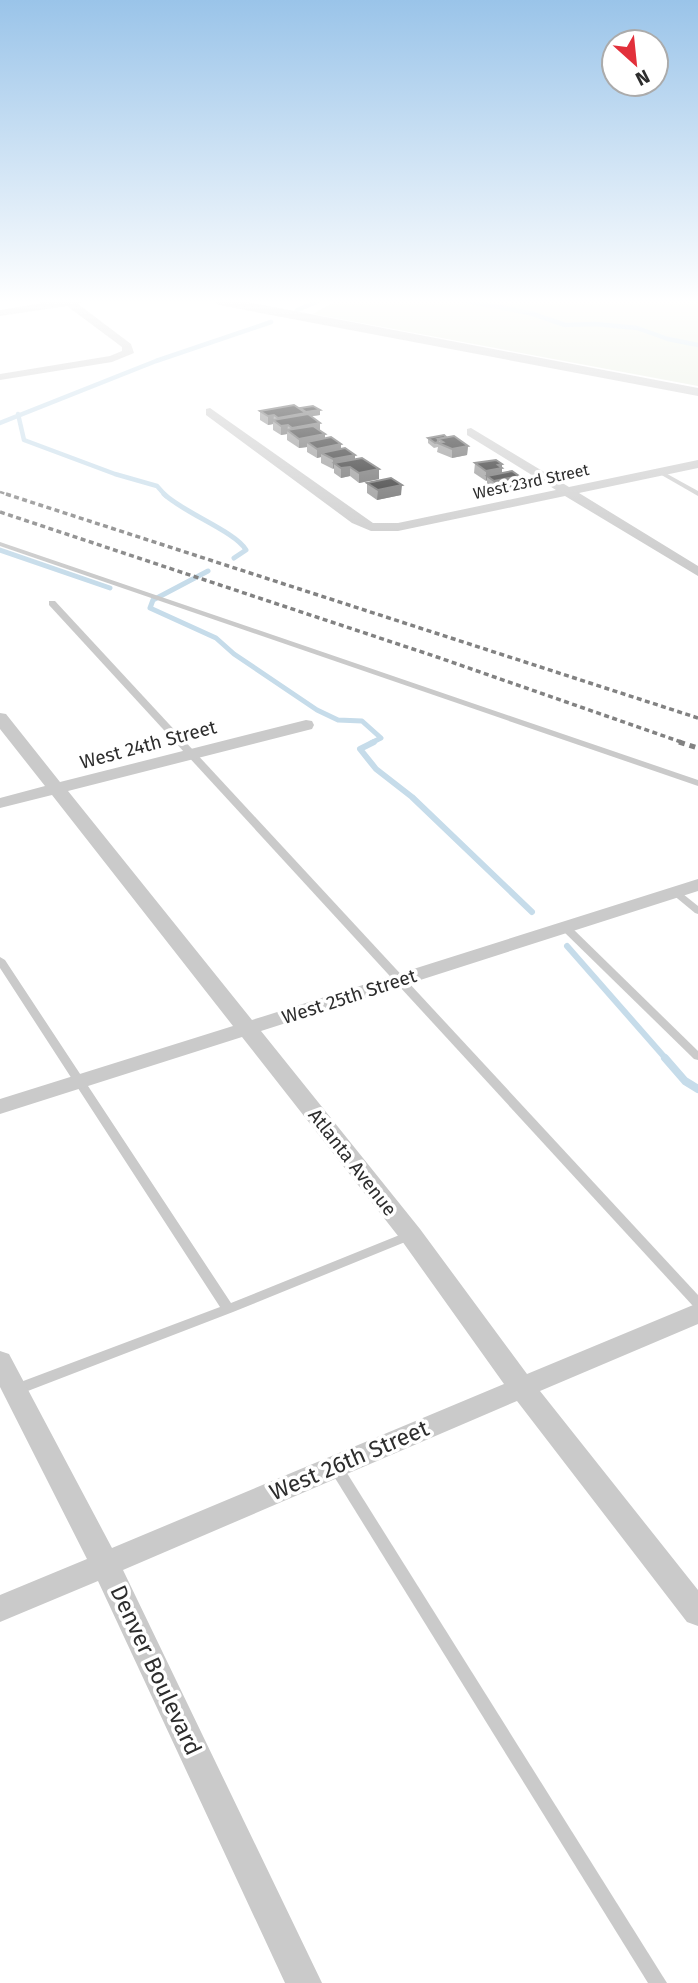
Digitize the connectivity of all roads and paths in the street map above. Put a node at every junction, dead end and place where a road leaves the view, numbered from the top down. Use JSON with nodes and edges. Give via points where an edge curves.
{"nodes":[{"id":1,"x":210,"y":412,"type":"dead end"},
{"id":2,"x":471,"y":432,"type":"dead end"},
{"id":3,"x":698,"y":464,"type":"edge"},
{"id":4,"x":660,"y":472,"type":"junction"},
{"id":5,"x":566,"y":492,"type":"junction"},
{"id":6,"x":698,"y":494,"type":"edge"},
{"id":7,"x":0,"y":544,"type":"edge"},
{"id":8,"x":698,"y":572,"type":"edge"},
{"id":9,"x":52,"y":603,"type":"dead end"},
{"id":10,"x":0,"y":718,"type":"edge"},
{"id":11,"x":306,"y":724,"type":"dead end"},
{"id":12,"x":191,"y":754,"type":"junction"},
{"id":13,"x":698,"y":783,"type":"edge"},
{"id":14,"x":55,"y":790,"type":"junction"},
{"id":15,"x":0,"y":803,"type":"edge"},
{"id":16,"x":698,"y":885,"type":"edge"},
{"id":17,"x":675,"y":892,"type":"junction"},
{"id":18,"x":698,"y":911,"type":"edge"},
{"id":19,"x":565,"y":927,"type":"junction"},
{"id":20,"x":0,"y":960,"type":"edge"},
{"id":21,"x":400,"y":979,"type":"junction"},
{"id":22,"x":247,"y":1029,"type":"junction"},
{"id":23,"x":698,"y":1057,"type":"edge"},
{"id":24,"x":80,"y":1082,"type":"junction"},
{"id":25,"x":0,"y":1107,"type":"edge"},
{"id":26,"x":411,"y":1235,"type":"junction"},
{"id":27,"x":698,"y":1303,"type":"edge"},
{"id":28,"x":228,"y":1309,"type":"junction"},
{"id":29,"x":698,"y":1313,"type":"edge"},
{"id":30,"x":0,"y":1361,"type":"edge"},
{"id":31,"x":523,"y":1389,"type":"junction"},
{"id":32,"x":15,"y":1390,"type":"junction"},
{"id":33,"x":334,"y":1465,"type":"junction"},
{"id":34,"x":106,"y":1564,"type":"junction"},
{"id":35,"x":0,"y":1609,"type":"edge"},
{"id":36,"x":698,"y":1613,"type":"edge"},
{"id":37,"x":304,"y":1983,"type":"edge"},
{"id":38,"x":658,"y":1983,"type":"edge"}],
"edges":[{"from":1,"to":5,"type":"street","name":"West 23rd Street","via":[[371,527],[398,527]]},
{"from":2,"to":5,"type":"street"},
{"from":3,"to":4,"type":"street","name":"West 23rd Street"},
{"from":4,"to":5,"type":"street","name":"West 23rd Street"},
{"from":4,"to":6,"type":"lane"},
{"from":5,"to":8,"type":"street"},
{"from":7,"to":13,"type":"lane"},
{"from":9,"to":12,"type":"lane"},
{"from":10,"to":14,"type":"street","name":"Atlanta Avenue"},
{"from":11,"to":12,"type":"street","name":"West 24th Street"},
{"from":12,"to":14,"type":"street","name":"West 24th Street"},
{"from":12,"to":21,"type":"lane"},
{"from":14,"to":15,"type":"street","name":"West 24th Street"},
{"from":14,"to":22,"type":"street","name":"Atlanta Avenue"},
{"from":16,"to":17,"type":"street","name":"West 25th Street"},
{"from":17,"to":18,"type":"lane"},
{"from":17,"to":19,"type":"street","name":"West 25th Street"},
{"from":19,"to":21,"type":"street","name":"West 25th Street"},
{"from":19,"to":23,"type":"lane"},
{"from":20,"to":24,"type":"lane"},
{"from":21,"to":22,"type":"street","name":"West 25th Street"},
{"from":21,"to":27,"type":"lane"},
{"from":22,"to":24,"type":"street","name":"West 25th Street"},
{"from":22,"to":26,"type":"street","name":"Atlanta Avenue"},
{"from":24,"to":25,"type":"street","name":"West 25th Street"},
{"from":24,"to":28,"type":"lane"},
{"from":26,"to":28,"type":"lane"},
{"from":26,"to":31,"type":"street","name":"Atlanta Avenue"},
{"from":28,"to":32,"type":"lane"},
{"from":29,"to":31,"type":"street","name":"West 26th Street"},
{"from":30,"to":32,"type":"street","name":"Denver Boulevard"},
{"from":31,"to":33,"type":"street","name":"West 26th Street"},
{"from":31,"to":36,"type":"street","name":"Atlanta Avenue"},
{"from":32,"to":34,"type":"street","name":"Denver Boulevard"},
{"from":33,"to":34,"type":"street","name":"West 26th Street"},
{"from":33,"to":38,"type":"lane"},
{"from":34,"to":35,"type":"street","name":"West 26th Street"},
{"from":34,"to":37,"type":"street","name":"Denver Boulevard"}]}
